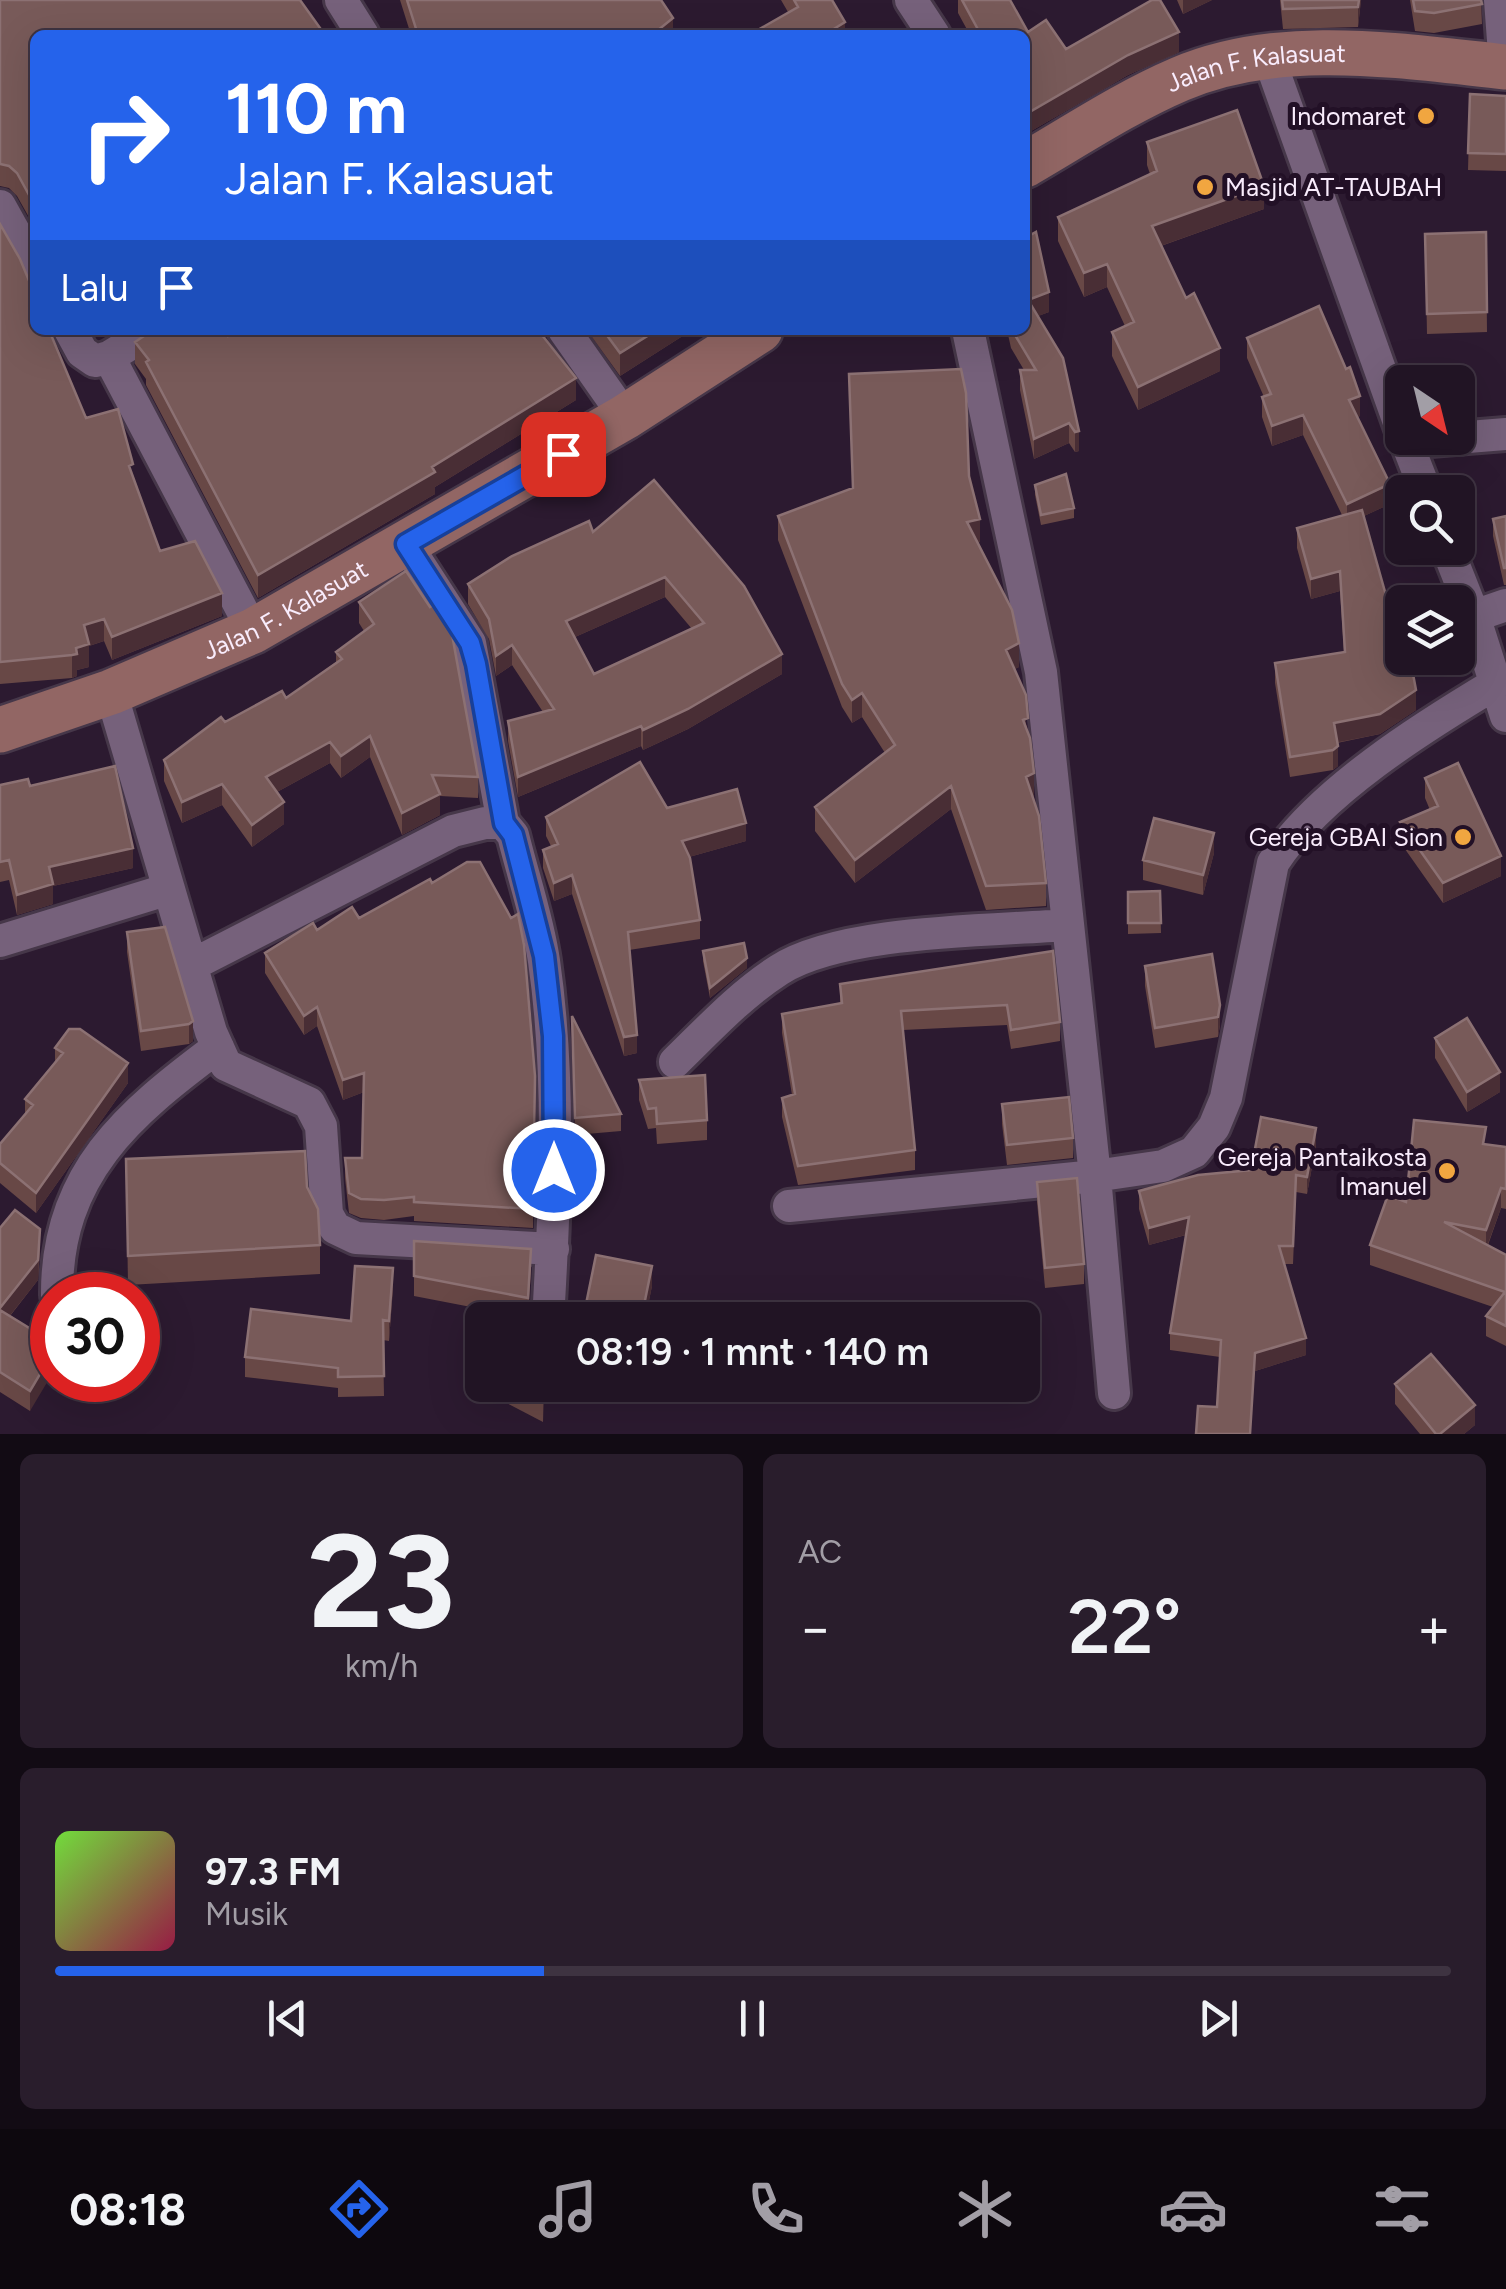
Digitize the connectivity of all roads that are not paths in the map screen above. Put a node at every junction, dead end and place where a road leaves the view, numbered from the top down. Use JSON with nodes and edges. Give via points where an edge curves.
{"nodes":[{"id":1,"x":340,"y":0,"type":"edge"},
{"id":2,"x":911,"y":0,"type":"edge"},
{"id":3,"x":1500,"y":0,"type":"edge"},
{"id":4,"x":361,"y":30,"type":"edge"},
{"id":5,"x":931,"y":30,"type":"edge"},
{"id":6,"x":1268,"y":55,"type":"junction"},
{"id":7,"x":1505,"y":67,"type":"edge"},
{"id":8,"x":1030,"y":161,"type":"edge"},
{"id":9,"x":0,"y":206,"type":"edge"},
{"id":10,"x":30,"y":261,"type":"edge"},
{"id":11,"x":73,"y":335,"type":"edge"},
{"id":12,"x":145,"y":335,"type":"edge"},
{"id":13,"x":568,"y":335,"type":"edge"},
{"id":14,"x":752,"y":335,"type":"edge"},
{"id":15,"x":969,"y":335,"type":"edge"},
{"id":16,"x":109,"y":357,"type":"junction"},
{"id":17,"x":1385,"y":381,"type":"edge"},
{"id":18,"x":626,"y":417,"type":"junction"},
{"id":19,"x":1506,"y":434,"type":"edge"},
{"id":20,"x":1475,"y":435,"type":"edge"},
{"id":21,"x":406,"y":544,"type":"junction"},
{"id":22,"x":1506,"y":605,"type":"edge"},
{"id":23,"x":1475,"y":616,"type":"edge"},
{"id":24,"x":1475,"y":619,"type":"edge"},
{"id":25,"x":252,"y":631,"type":"junction"},
{"id":26,"x":1495,"y":684,"type":"junction"},
{"id":27,"x":111,"y":692,"type":"junction"},
{"id":28,"x":1506,"y":716,"type":"edge"},
{"id":29,"x":0,"y":730,"type":"edge"},
{"id":30,"x":504,"y":823,"type":"junction"},
{"id":31,"x":169,"y":889,"type":"junction"},
{"id":32,"x":1066,"y":925,"type":"junction"},
{"id":33,"x":0,"y":941,"type":"edge"},
{"id":34,"x":192,"y":965,"type":"junction"},
{"id":35,"x":218,"y":1047,"type":"junction"},
{"id":36,"x":675,"y":1062,"type":"dead end"},
{"id":37,"x":1095,"y":1176,"type":"junction"},
{"id":38,"x":789,"y":1206,"type":"dead end"},
{"id":39,"x":552,"y":1249,"type":"junction"},
{"id":40,"x":58,"y":1272,"type":"edge"},
{"id":41,"x":549,"y":1302,"type":"edge"},
{"id":42,"x":1114,"y":1393,"type":"dead end"}],
"edges":[{"from":1,"to":4,"type":"street"},
{"from":2,"to":5,"type":"street"},
{"from":3,"to":7,"type":"street"},
{"from":6,"to":7,"type":"street","name":"Jalan F. Kalasuat","via":[[1375,53]]},
{"from":6,"to":8,"type":"street","name":"Jalan F. Kalasuat","via":[[1181,78]]},
{"from":6,"to":17,"type":"street"},
{"from":9,"to":10,"type":"street"},
{"from":11,"to":16,"type":"street","via":[[95,361]]},
{"from":12,"to":16,"type":"street"},
{"from":13,"to":18,"type":"street"},
{"from":14,"to":18,"type":"street","name":"Jalan F. Kalasuat"},
{"from":15,"to":32,"type":"street","via":[[1041,672]]},
{"from":16,"to":25,"type":"street"},
{"from":18,"to":21,"type":"street","name":"Jalan F. Kalasuat"},
{"from":19,"to":20,"type":"street"},
{"from":21,"to":25,"type":"street","name":"Jalan F. Kalasuat"},
{"from":21,"to":30,"type":"street","via":[[470,643]]},
{"from":22,"to":23,"type":"street"},
{"from":24,"to":26,"type":"street"},
{"from":25,"to":27,"type":"street","name":"Jalan F. Kalasuat"},
{"from":26,"to":28,"type":"street"},
{"from":26,"to":37,"type":"street","via":[[1372,766],[1287,841],[1272,862],[1226,1098],[1214,1127],[1194,1152],[1164,1166]]},
{"from":27,"to":29,"type":"street","name":"Jalan F. Kalasuat"},
{"from":27,"to":31,"type":"street"},
{"from":30,"to":34,"type":"street","via":[[453,831]]},
{"from":30,"to":39,"type":"street","via":[[513,835],[544,956],[553,1036]]},
{"from":31,"to":33,"type":"street"},
{"from":31,"to":34,"type":"street"},
{"from":32,"to":36,"type":"street","via":[[844,945],[782,968]]},
{"from":32,"to":37,"type":"street"},
{"from":34,"to":35,"type":"street"},
{"from":35,"to":39,"type":"street","via":[[226,1066],[309,1103],[320,1126],[335,1228],[356,1238]]},
{"from":35,"to":40,"type":"street","via":[[162,1089],[108,1144],[77,1191],[60,1237]]},
{"from":37,"to":38,"type":"street"},
{"from":37,"to":42,"type":"street"},
{"from":39,"to":41,"type":"street"}]}
